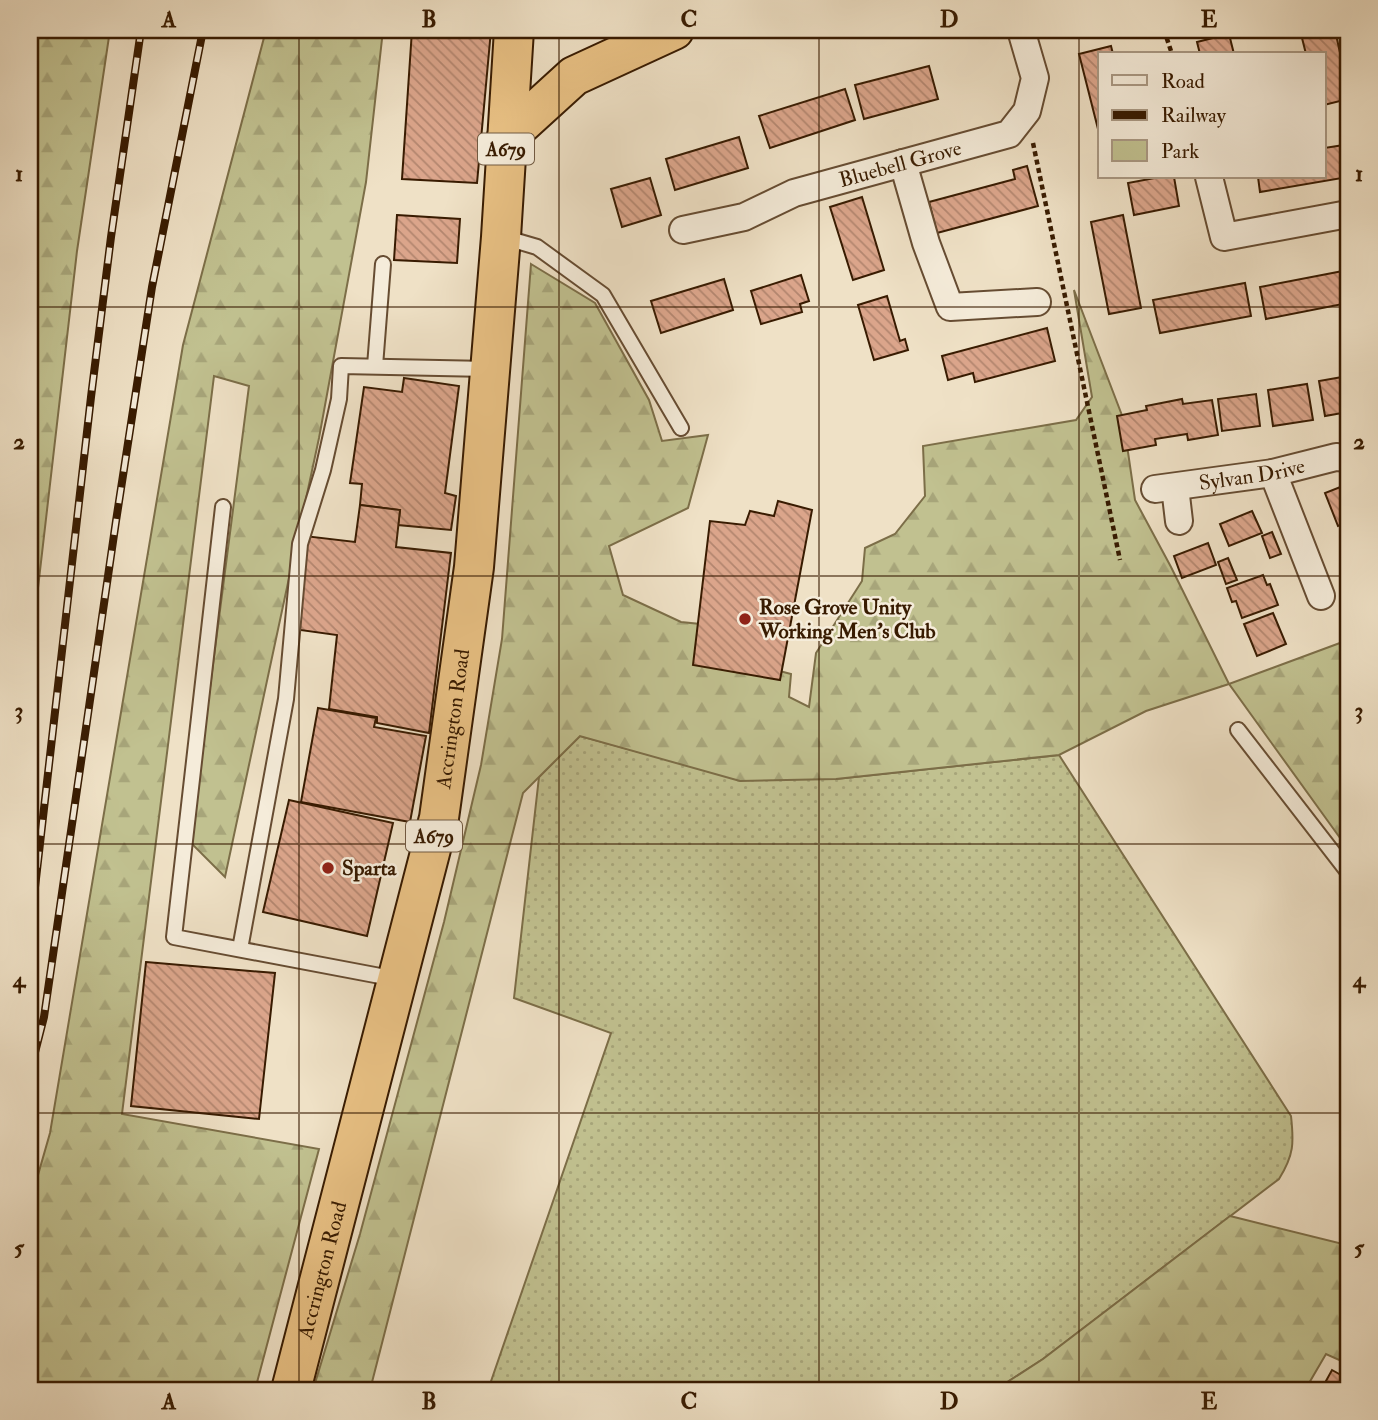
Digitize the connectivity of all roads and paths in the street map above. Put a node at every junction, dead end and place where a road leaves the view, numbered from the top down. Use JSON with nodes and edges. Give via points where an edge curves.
{"nodes":[{"id":1,"x":514,"y":30,"type":"edge"},
{"id":2,"x":674,"y":30,"type":"edge"},
{"id":3,"x":1021,"y":30,"type":"edge"},
{"id":4,"x":1164,"y":30,"type":"edge"},
{"id":5,"x":1171,"y":52,"type":"edge"},
{"id":6,"x":1027,"y":111,"type":"junction"},
{"id":7,"x":507,"y":137,"type":"junction"},
{"id":8,"x":903,"y":163,"type":"junction"},
{"id":9,"x":1209,"y":178,"type":"edge"},
{"id":10,"x":1348,"y":214,"type":"edge"},
{"id":11,"x":683,"y":230,"type":"dead end"},
{"id":12,"x":501,"y":237,"type":"junction"},
{"id":13,"x":383,"y":264,"type":"dead end"},
{"id":14,"x":1037,"y":302,"type":"dead end"},
{"id":15,"x":375,"y":366,"type":"junction"},
{"id":16,"x":490,"y":369,"type":"junction"},
{"id":17,"x":681,"y":428,"type":"dead end"},
{"id":18,"x":1348,"y":458,"type":"edge"},
{"id":19,"x":1273,"y":473,"type":"junction"},
{"id":20,"x":223,"y":507,"type":"dead end"},
{"id":21,"x":1179,"y":521,"type":"dead end"},
{"id":22,"x":1119,"y":560,"type":"dead end"},
{"id":23,"x":1321,"y":596,"type":"dead end"},
{"id":24,"x":1238,"y":730,"type":"dead end"},
{"id":25,"x":1348,"y":872,"type":"edge"},
{"id":26,"x":240,"y":949,"type":"junction"},
{"id":27,"x":397,"y":979,"type":"junction"},
{"id":28,"x":291,"y":1390,"type":"edge"}],
"edges":[{"from":1,"to":7,"type":"highway","name":"Accrington Road","number":"A679"},
{"from":2,"to":7,"type":"highway","via":[[575,76]]},
{"from":3,"to":6,"type":"street","via":[[1035,78]]},
{"from":4,"to":5,"type":"path"},
{"from":6,"to":8,"type":"street","name":"Bluebell Grove","via":[[1009,134]]},
{"from":6,"to":22,"type":"path"},
{"from":7,"to":12,"type":"highway","name":"Accrington Road","number":"A679"},
{"from":8,"to":11,"type":"street","name":"Bluebell Grove","via":[[794,193],[744,217]]},
{"from":8,"to":14,"type":"street","via":[[950,307]]},
{"from":9,"to":10,"type":"street","via":[[1224,237]]},
{"from":12,"to":16,"type":"highway","name":"Accrington Road","number":"A679"},
{"from":12,"to":17,"type":"lane","via":[[537,247],[603,295]]},
{"from":13,"to":15,"type":"lane"},
{"from":15,"to":16,"type":"lane"},
{"from":15,"to":26,"type":"lane","via":[[341,366],[323,470],[300,544],[286,699]]},
{"from":16,"to":27,"type":"highway","name":"Accrington Road","number":"A679","via":[[474,567],[439,818]]},
{"from":18,"to":19,"type":"street","name":"Sylvan Drive"},
{"from":19,"to":21,"type":"street","name":"Sylvan Drive","via":[[1165,488]]},
{"from":19,"to":23,"type":"street"},
{"from":20,"to":26,"type":"lane","via":[[174,937]]},
{"from":24,"to":25,"type":"lane"},
{"from":26,"to":27,"type":"lane"},
{"from":27,"to":28,"type":"highway","name":"Accrington Road","number":"A679"}]}
